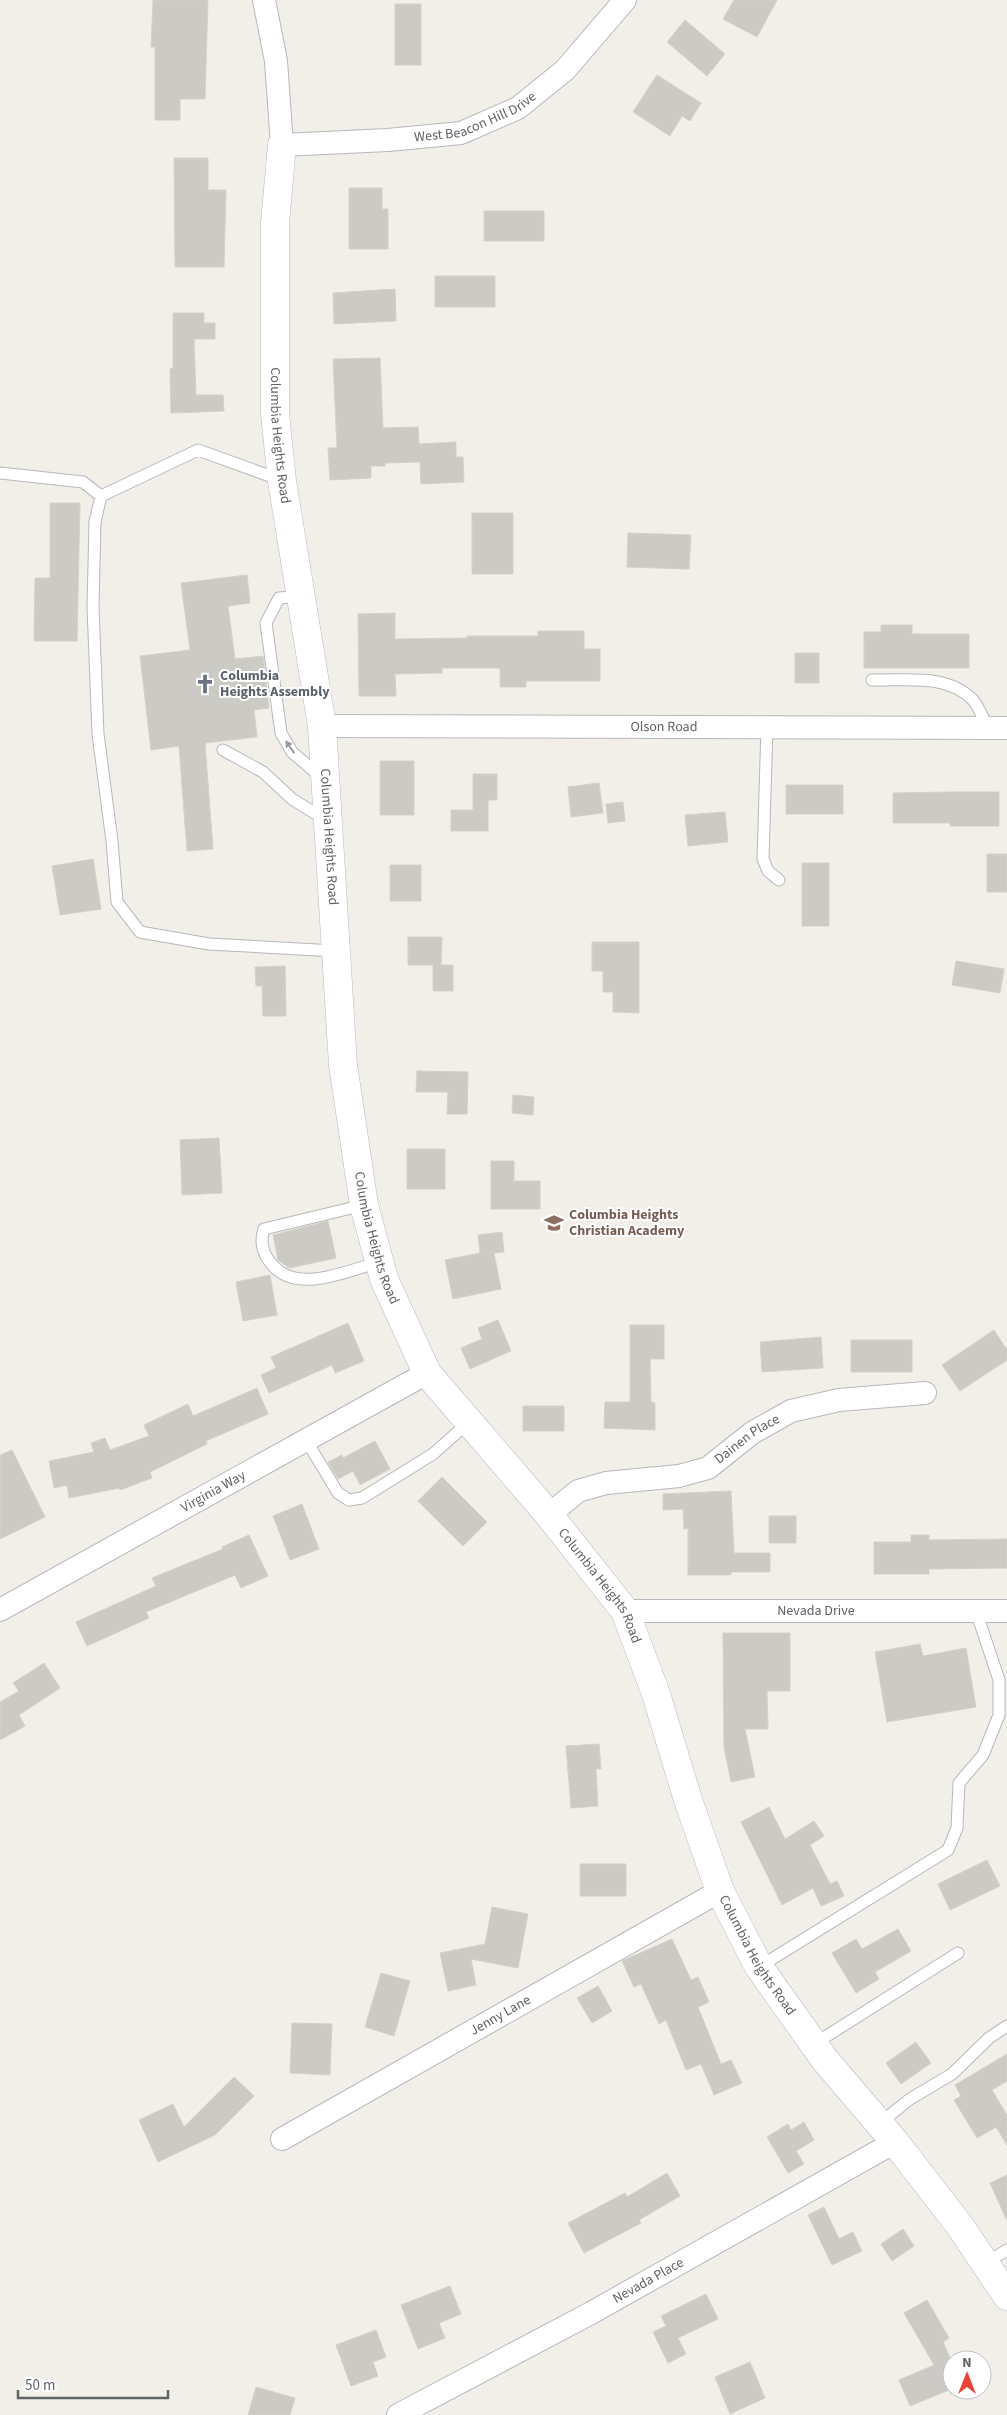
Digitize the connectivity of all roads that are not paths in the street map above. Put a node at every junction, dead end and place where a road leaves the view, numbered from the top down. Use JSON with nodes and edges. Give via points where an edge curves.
{"nodes":[{"id":1,"x":264,"y":0,"type":"edge"},
{"id":2,"x":625,"y":0,"type":"edge"},
{"id":3,"x":282,"y":145,"type":"junction"},
{"id":4,"x":0,"y":473,"type":"edge"},
{"id":5,"x":282,"y":481,"type":"junction"},
{"id":6,"x":101,"y":496,"type":"junction"},
{"id":7,"x":301,"y":596,"type":"junction"},
{"id":8,"x":872,"y":680,"type":"dead end"},
{"id":9,"x":322,"y":726,"type":"junction"},
{"id":10,"x":767,"y":727,"type":"junction"},
{"id":11,"x":997,"y":728,"type":"edge"},
{"id":12,"x":223,"y":750,"type":"dead end"},
{"id":13,"x":325,"y":780,"type":"junction"},
{"id":14,"x":328,"y":821,"type":"junction"},
{"id":15,"x":779,"y":880,"type":"dead end"},
{"id":16,"x":335,"y":951,"type":"junction"},
{"id":17,"x":364,"y":1205,"type":"junction"},
{"id":18,"x":380,"y":1261,"type":"junction"},
{"id":19,"x":427,"y":1372,"type":"junction"},
{"id":20,"x":925,"y":1393,"type":"dead end"},
{"id":21,"x":468,"y":1422,"type":"junction"},
{"id":22,"x":306,"y":1440,"type":"junction"},
{"id":23,"x":549,"y":1515,"type":"junction"},
{"id":24,"x":0,"y":1610,"type":"edge"},
{"id":25,"x":624,"y":1611,"type":"junction"},
{"id":26,"x":976,"y":1611,"type":"junction"},
{"id":27,"x":1007,"y":1611,"type":"edge"},
{"id":28,"x":720,"y":1891,"type":"junction"},
{"id":29,"x":958,"y":1952,"type":"dead end"},
{"id":30,"x":759,"y":1966,"type":"junction"},
{"id":31,"x":1007,"y":2026,"type":"edge"},
{"id":32,"x":814,"y":2044,"type":"junction"},
{"id":33,"x":888,"y":2132,"type":"junction"},
{"id":34,"x":282,"y":2139,"type":"dead end"},
{"id":35,"x":996,"y":2257,"type":"edge"},
{"id":36,"x":1007,"y":2296,"type":"edge"},
{"id":37,"x":398,"y":2415,"type":"edge"}],
"edges":[{"from":1,"to":3,"type":"street","name":"Columbia Heights Road","via":[[276,61]]},
{"from":2,"to":3,"type":"street","name":"West Beacon Hill Drive","via":[[565,70],[518,108],[461,133]]},
{"from":3,"to":5,"type":"street","name":"Columbia Heights Road","via":[[275,223],[273,398]]},
{"from":4,"to":6,"type":"lane","via":[[83,482]]},
{"from":5,"to":6,"type":"lane","via":[[198,450]]},
{"from":5,"to":7,"type":"street","name":"Columbia Heights Road"},
{"from":6,"to":16,"type":"lane","via":[[95,522],[93,607],[98,734],[117,902],[140,932],[209,944]]},
{"from":7,"to":9,"type":"street","name":"Columbia Heights Road"},
{"from":13,"to":7,"type":"lane","one_way":true,"via":[[292,752],[281,733],[266,623],[278,598]]},
{"from":8,"to":11,"type":"lane","via":[[942,681],[960,689]]},
{"from":9,"to":10,"type":"street","name":"Olson Road"},
{"from":9,"to":13,"type":"street","name":"Columbia Heights Road"},
{"from":10,"to":11,"type":"street","name":"Olson Road"},
{"from":10,"to":15,"type":"lane","via":[[763,859],[768,870]]},
{"from":12,"to":14,"type":"lane","via":[[263,772],[292,799]]},
{"from":13,"to":14,"type":"street","name":"Columbia Heights Road"},
{"from":14,"to":16,"type":"street","name":"Columbia Heights Road"},
{"from":16,"to":17,"type":"street","name":"Columbia Heights Road","via":[[343,1065]]},
{"from":17,"to":18,"type":"street","name":"Columbia Heights Road"},
{"from":17,"to":18,"type":"lane","via":[[264,1229],[261,1239],[266,1256],[276,1270],[296,1278],[320,1278]]},
{"from":18,"to":19,"type":"street","name":"Columbia Heights Road","via":[[384,1279]]},
{"from":19,"to":21,"type":"street","name":"Columbia Heights Road"},
{"from":19,"to":22,"type":"street","name":"Virginia Way"},
{"from":20,"to":23,"type":"street","name":"Dainen Place","via":[[839,1400],[791,1410],[752,1433],[708,1468],[679,1476],[606,1483],[578,1491]]},
{"from":21,"to":22,"type":"lane","via":[[433,1454],[362,1498],[349,1500],[338,1493]]},
{"from":21,"to":23,"type":"street","name":"Columbia Heights Road"},
{"from":22,"to":24,"type":"street","name":"Virginia Way"},
{"from":23,"to":25,"type":"street","name":"Columbia Heights Road"},
{"from":25,"to":26,"type":"street","name":"Nevada Drive"},
{"from":25,"to":28,"type":"street","name":"Columbia Heights Road","via":[[656,1694]]},
{"from":26,"to":27,"type":"street","name":"Nevada Drive"},
{"from":26,"to":30,"type":"lane","via":[[999,1680],[999,1715],[982,1755],[959,1783],[957,1828],[948,1850]]},
{"from":28,"to":30,"type":"street","name":"Columbia Heights Road"},
{"from":28,"to":34,"type":"street","name":"Jenny Lane"},
{"from":29,"to":32,"type":"lane"},
{"from":30,"to":32,"type":"street","name":"Columbia Heights Road"},
{"from":31,"to":33,"type":"lane","via":[[989,2038],[952,2074],[910,2099]]},
{"from":32,"to":33,"type":"street","name":"Columbia Heights Road"},
{"from":33,"to":35,"type":"street","name":"Columbia Heights Road","via":[[960,2226]]},
{"from":33,"to":37,"type":"street","name":"Nevada Place","via":[[582,2318]]},
{"from":35,"to":36,"type":"street","name":"Columbia Heights Road"}]}
